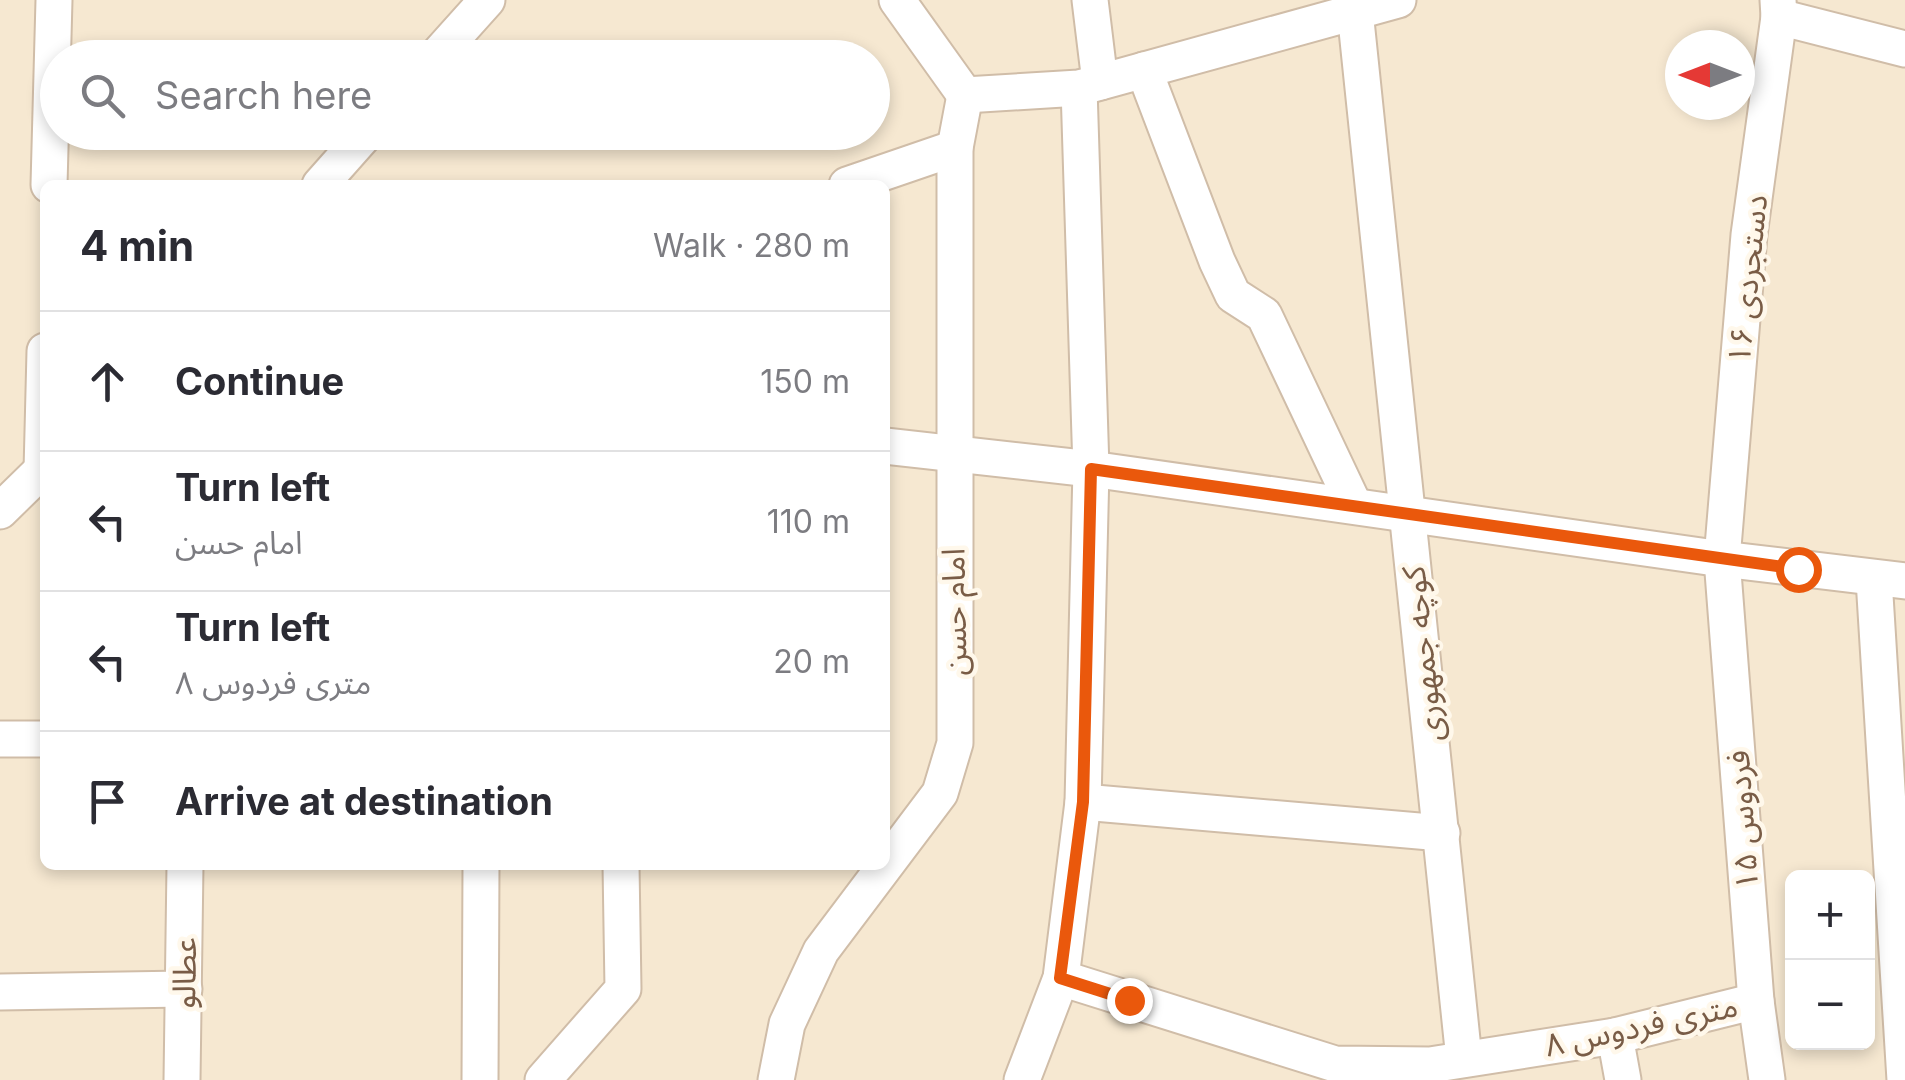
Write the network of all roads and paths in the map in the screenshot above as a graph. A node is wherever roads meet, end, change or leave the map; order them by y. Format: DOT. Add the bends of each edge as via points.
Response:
graph roads {
  1 [pos="54,0"];
  2 [pos="487,0"];
  3 [pos="896,0"];
  4 [pos="1090,0"];
  5 [pos="1398,0"];
  6 [pos="1779,8"];
  7 [pos="1355,11"];
  8 [pos="1296,12"];
  9 [pos="53,40"];
  10 [pos="451,40"];
  11 [pos="1905,49"];
  12 [pos="1144,70"];
  13 [pos="1090,85"];
  14 [pos="965,95"];
  15 [pos="954,148"];
  16 [pos="51,150"];
  17 [pos="351,150"];
  18 [pos="50,180"];
  19 [pos="324,180"];
  20 [pos="861,180"];
  21 [pos="890,446"];
  22 [pos="952,452"];
  23 [pos="1091,469"];
  24 [pos="40,472"];
  25 [pos="1354,505"];
  26 [pos="0,511"];
  27 [pos="1406,512"];
  28 [pos="1722,559"];
  29 [pos="1890,580"];
  30 [pos="0,739"];
  31 [pos="40,739"];
  32 [pos="1083,802"];
  33 [pos="1442,833"];
  34 [pos="890,859"];
  35 [pos="185,870"];
  36 [pos="481,870"];
  37 [pos="622,870"];
  38 [pos="882,870"];
  39 [pos="1060,978"];
  40 [pos="184,989"];
  41 [pos="0,992"];
  42 [pos="1756,1000"];
  43 [pos="1615,1036"];
  44 [pos="1442,1068"];
  45 [pos="182,1080"];
  46 [pos="480,1080"];
  47 [pos="543,1080"];
  48 [pos="776,1080"];
  49 [pos="1022,1080"];
  50 [pos="1623,1080"];
  51 [pos="1767,1080"];
  52 [pos="1905,1080"];
  1 -- 9 [label="street"];
  2 -- 10 [label="street"];
  3 -- 14 [label="street"];
  4 -- 13 [label="street"];
  5 -- 7 [label="street"];
  6 -- 11 [label="street"];
  6 -- 28 [label="street, دستجردی ۱۶" via="1749,235"];
  7 -- 8 [label="street"];
  7 -- 27 [label="street, کوچه جمهوری"];
  8 -- 12 [label="street"];
  12 -- 13 [label="street"];
  12 -- 25 [label="street" via="1217,262 1233,295 1264,314"];
  13 -- 14 [label="street"];
  13 -- 23 [label="street"];
  14 -- 15 [label="street, امام حسن"];
  15 -- 20 [label="street"];
  15 -- 22 [label="street, امام حسن"];
  16 -- 18 [label="street"];
  17 -- 19 [label="street"];
  21 -- 22 [label="street"];
  22 -- 23 [label="street"];
  22 -- 34 [label="street, امام حسن" via="955,743 940,793"];
  23 -- 25 [label="street"];
  23 -- 32 [label="street"];
  24 -- 26 [label="street"];
  25 -- 27 [label="street"];
  27 -- 28 [label="street"];
  27 -- 33 [label="street, کوچه جمهوری"];
  28 -- 29 [label="street"];
  28 -- 42 [label="street, فردوس ۱۵"];
  29 -- 52 [label="street"];
  30 -- 31 [label="street"];
  32 -- 33 [label="street"];
  32 -- 39 [label="street"];
  33 -- 44 [label="street, کوچه جمهوری"];
  35 -- 40 [label="street, عطالو"];
  36 -- 46 [label="street"];
  37 -- 47 [label="street" via="622,989"];
  38 -- 48 [label="street, امام حسن" via="821,951 787,1024"];
  39 -- 44 [label="street, ۸ متری فردوس" via="1336,1064"];
  39 -- 49 [label="street"];
  40 -- 41 [label="street"];
  40 -- 45 [label="street, عطالو"];
  42 -- 43 [label="street, ۸ متری فردوس"];
  42 -- 51 [label="street, فردوس ۱۵"];
  43 -- 44 [label="street, ۸ متری فردوس"];
  43 -- 50 [label="street"];
}
